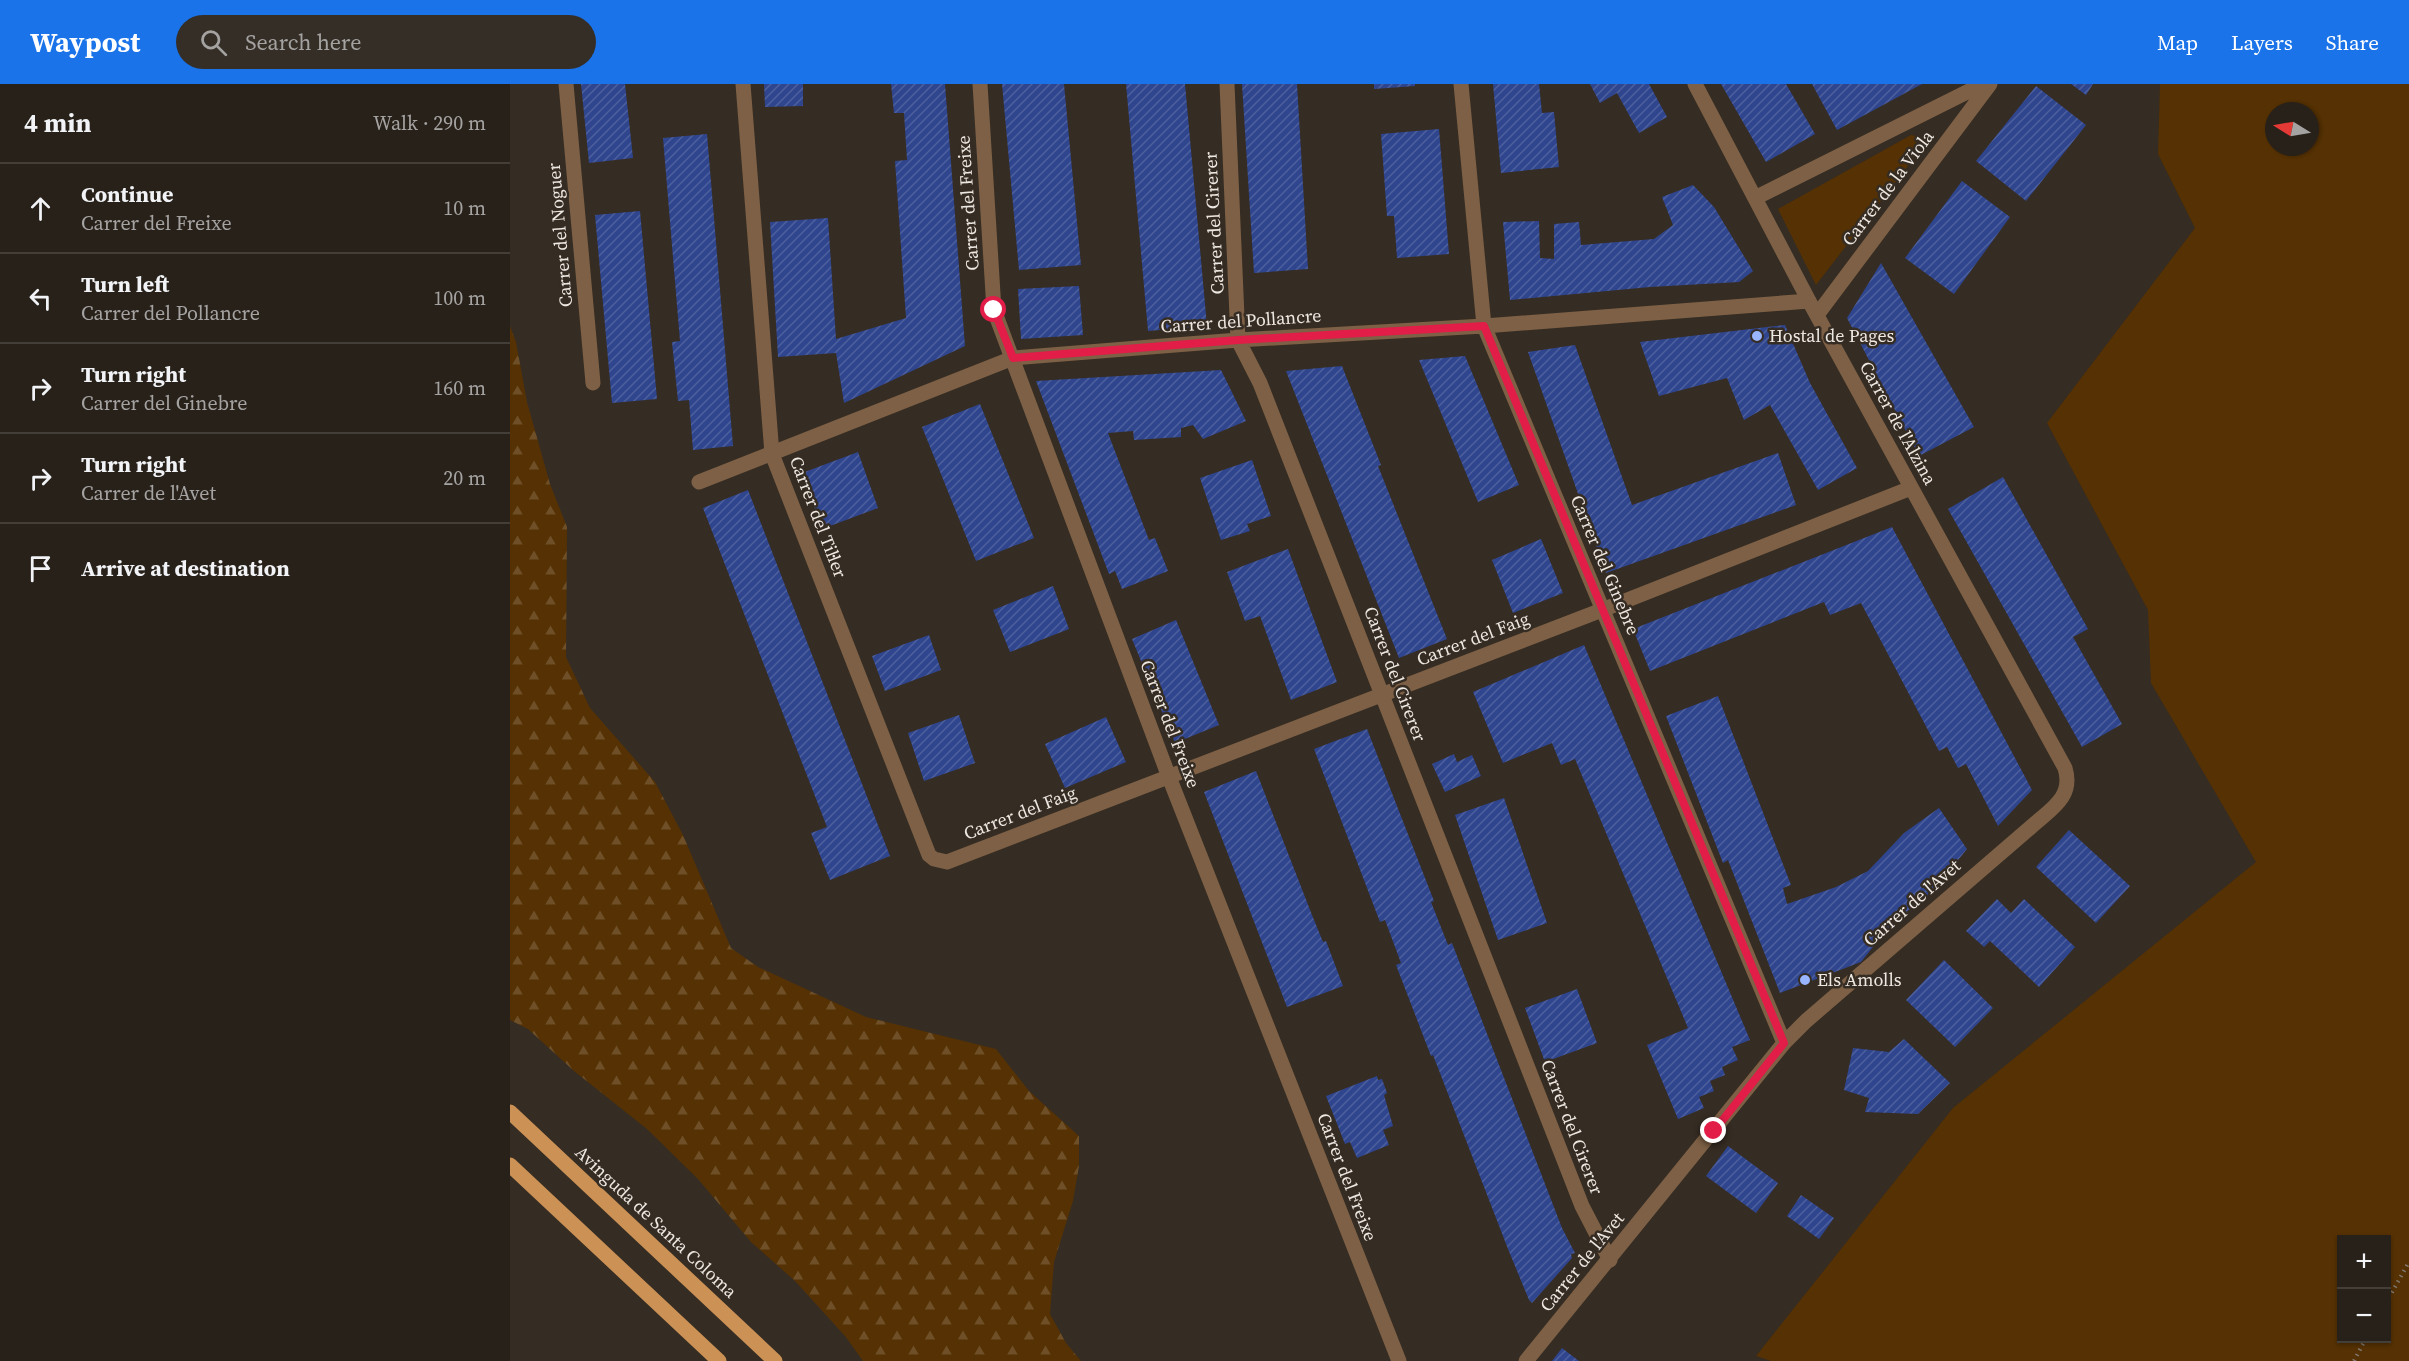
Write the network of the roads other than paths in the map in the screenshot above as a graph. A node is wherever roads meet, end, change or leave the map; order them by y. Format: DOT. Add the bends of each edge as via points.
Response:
graph roads {
  1 [pos="566,84"];
  2 [pos="743,84"];
  3 [pos="980,84"];
  4 [pos="1227,84"];
  5 [pos="1461,84"];
  6 [pos="1695,84"];
  7 [pos="1983,84"];
  8 [pos="1990,84"];
  9 [pos="1755,198"];
  10 [pos="1809,301"];
  11 [pos="1817,315"];
  12 [pos="1484,326"];
  13 [pos="1238,340"];
  14 [pos="1013,358"];
  15 [pos="593,383"];
  16 [pos="772,454"];
  17 [pos="699,482"];
  18 [pos="1911,488"];
  19 [pos="1602,610"];
  20 [pos="1382,694"];
  21 [pos="1169,777"];
  22 [pos="2068,779"];
  23 [pos="947,862"];
  24 [pos="1784,1043"];
  25 [pos="510,1112"];
  26 [pos="510,1165"];
  27 [pos="1610,1260"];
  28 [pos="710,1358"];
  29 [pos="775,1361"];
  30 [pos="1399,1361"];
  31 [pos="1526,1361"];
  1 -- 15 [label="street, Carrer del Noguer"];
  2 -- 16 [label="street, Carrer del Til·ler"];
  3 -- 14 [label="street, Carrer del Freixe" via="994,310"];
  4 -- 13 [label="street, Carrer del Cirerer"];
  5 -- 12 [label="street, Carrer del Ginebre"];
  6 -- 9 [label="street, Carrer de l'Alzina"];
  7 -- 9 [label="street, Carrer de la Viola"];
  8 -- 11 [label="street, Carrer de la Viola"];
  9 -- 10 [label="street, Carrer de l'Alzina"];
  10 -- 11 [label="street, Carrer de l'Alzina"];
  10 -- 12 [label="street, Carrer del Pollancre"];
  11 -- 18 [label="street, Carrer de l'Alzina"];
  12 -- 13 [label="street, Carrer del Pollancre"];
  12 -- 19 [label="street, Carrer del Ginebre"];
  13 -- 14 [label="street, Carrer del Pollancre"];
  13 -- 20 [label="street, Carrer del Cirerer" via="1260,384"];
  14 -- 16 [label="street, Carrer del Pollancre"];
  14 -- 21 [label="street, Carrer del Freixe"];
  16 -- 17 [label="street, Carrer del Pollancre"];
  16 -- 23 [label="street, Carrer del Til·ler" via="929,855"];
  18 -- 19 [label="street, Carrer del Faig"];
  18 -- 22 [label="street, Carrer de l'Alzina"];
  19 -- 20 [label="street, Carrer del Faig"];
  19 -- 24 [label="street, Carrer del Ginebre"];
  20 -- 21 [label="street, Carrer del Faig"];
  20 -- 27 [label="street, Carrer del Cirerer" via="1582,1206"];
  21 -- 23 [label="street, Carrer del Faig"];
  21 -- 30 [label="street, Carrer del Freixe"];
  22 -- 24 [label="street, Carrer de l'Avet" via="2061,799"];
  24 -- 27 [label="street, Carrer de l'Avet"];
  25 -- 29 [label="main road, Avinguda de Santa Coloma"];
  26 -- 28 [label="main road"];
  27 -- 31 [label="street, Carrer de l'Avet"];
}
